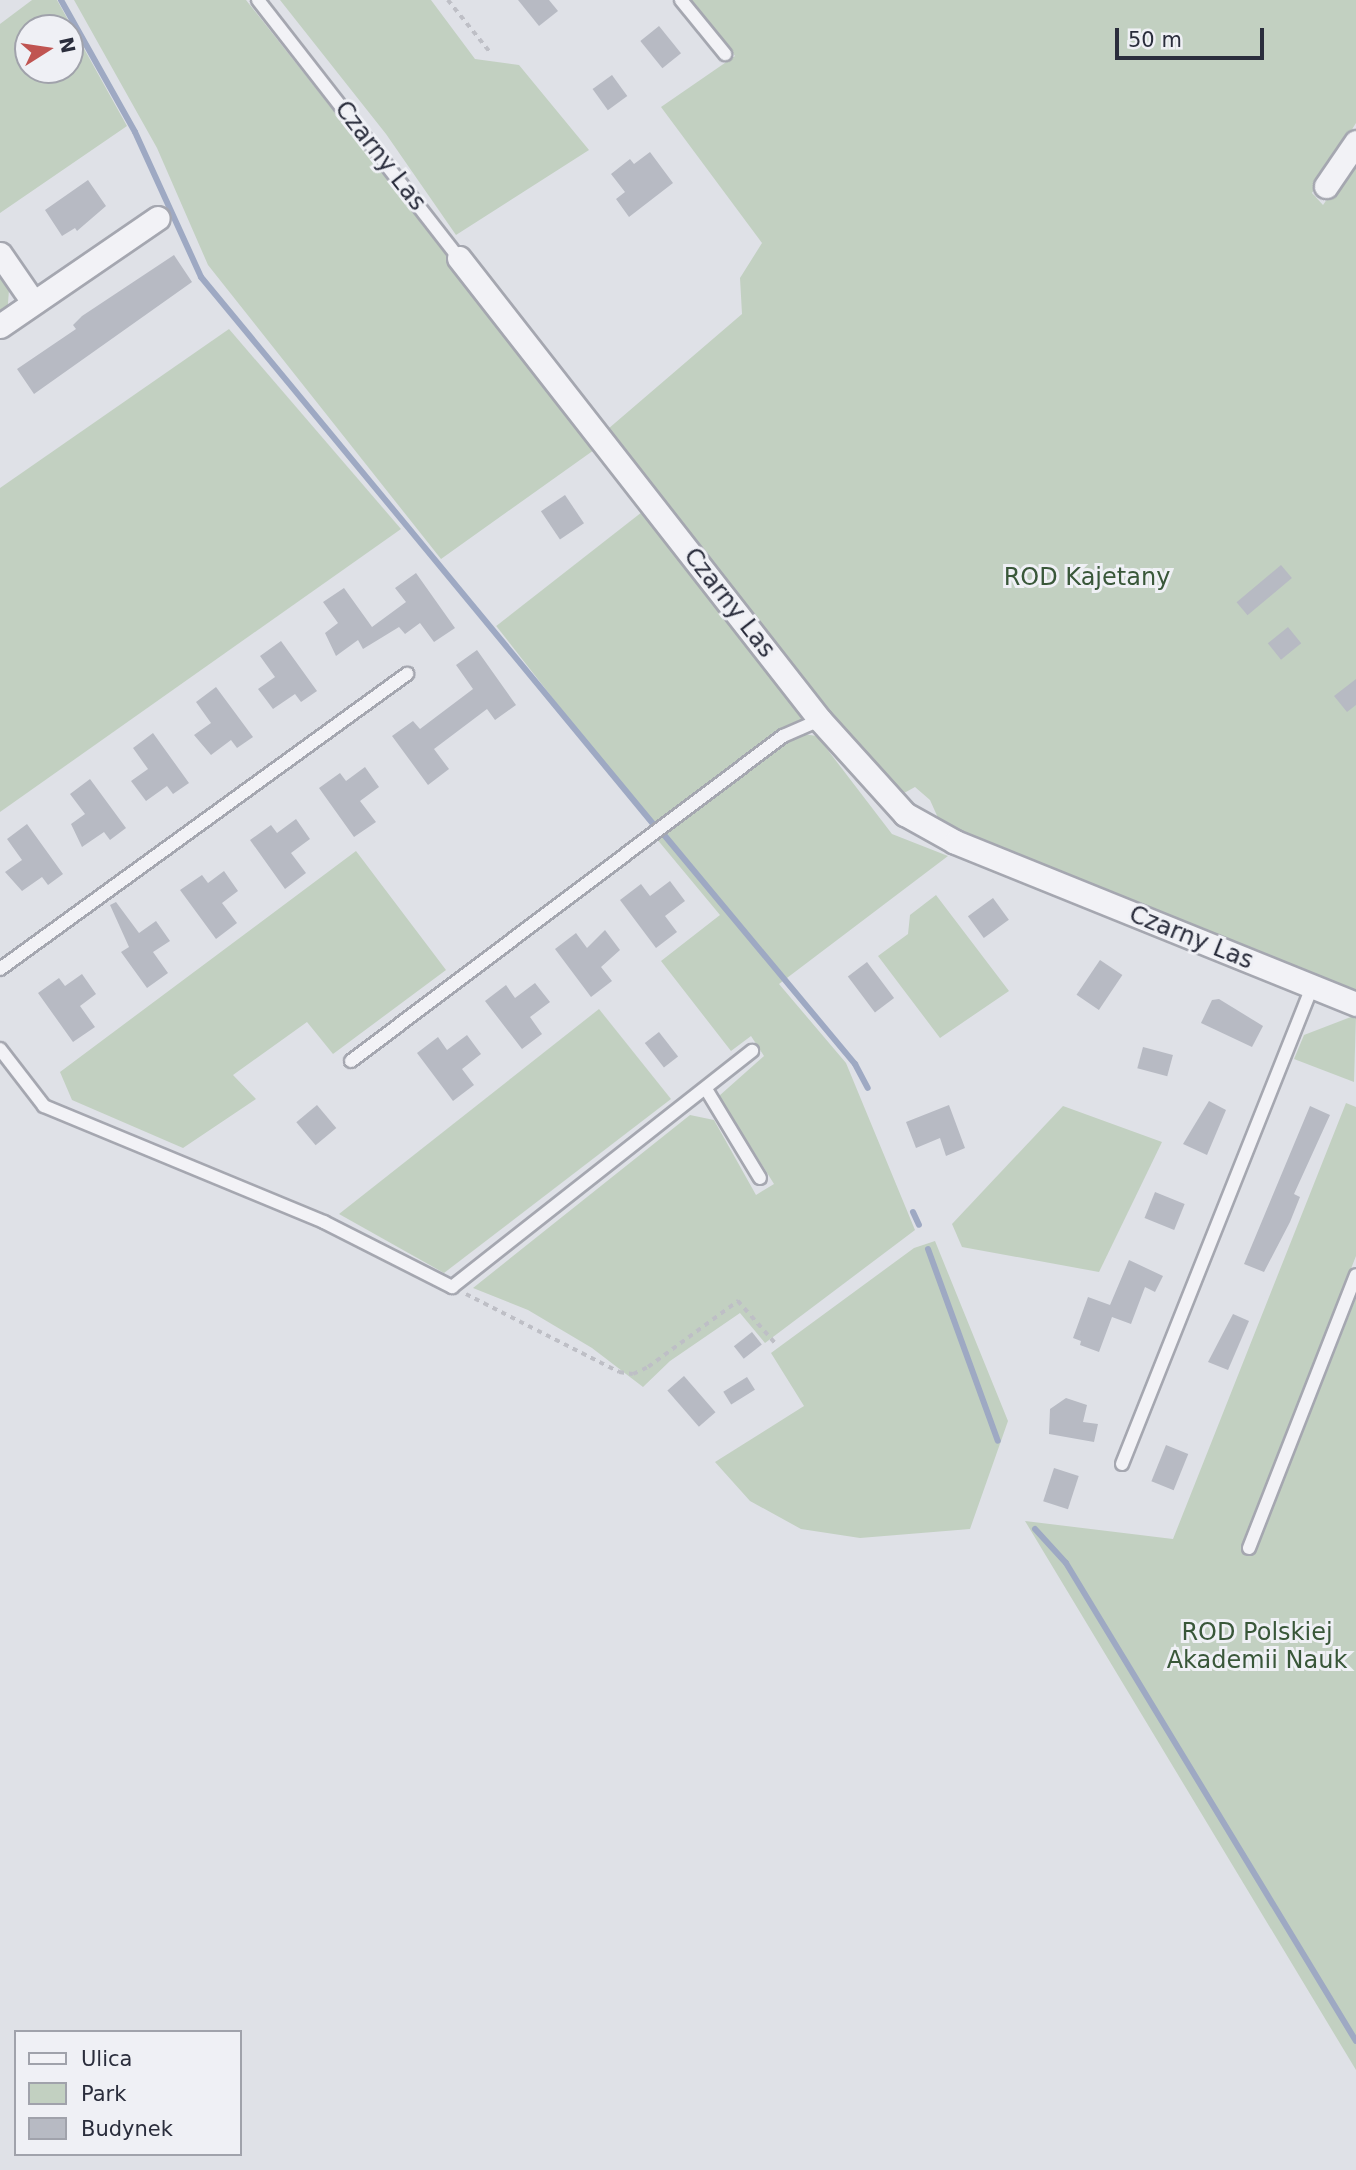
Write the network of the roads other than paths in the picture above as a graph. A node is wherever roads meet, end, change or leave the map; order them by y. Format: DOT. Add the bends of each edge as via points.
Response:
graph roads {
  1 [pos="258,0"];
  2 [pos="681,0"];
  3 [pos="725,54"];
  4 [pos="1356,142"];
  5 [pos="1326,186"];
  6 [pos="158,218"];
  7 [pos="0,254"];
  8 [pos="459,258"];
  9 [pos="33,302"];
  10 [pos="0,326"];
  11 [pos="407,674"];
  12 [pos="820,720"];
  13 [pos="0,969"];
  14 [pos="1312,987"];
  15 [pos="1356,1004"];
  16 [pos="0,1049"];
  17 [pos="752,1051"];
  18 [pos="351,1061"];
  19 [pos="706,1089"];
  20 [pos="760,1178"];
  21 [pos="1356,1275"];
  22 [pos="1122,1464"];
  23 [pos="1249,1548"];
  1 -- 8 [label="lane, Czarny Las"];
  2 -- 3 [label="lane"];
  4 -- 5 [label="street"];
  6 -- 9 [label="street"];
  7 -- 9 [label="street"];
  8 -- 12 [label="street, Czarny Las"];
  9 -- 10 [label="street"];
  11 -- 13 [label="lane"];
  12 -- 14 [label="street, Czarny Las" via="890,801 927,828"];
  12 -- 18 [label="lane" via="783,736"];
  14 -- 15 [label="street, Czarny Las"];
  14 -- 22 [label="lane"];
  16 -- 19 [label="lane" via="44,1106 324,1222 452,1287"];
  17 -- 19 [label="lane"];
  19 -- 20 [label="lane"];
  21 -- 23 [label="lane"];
}
